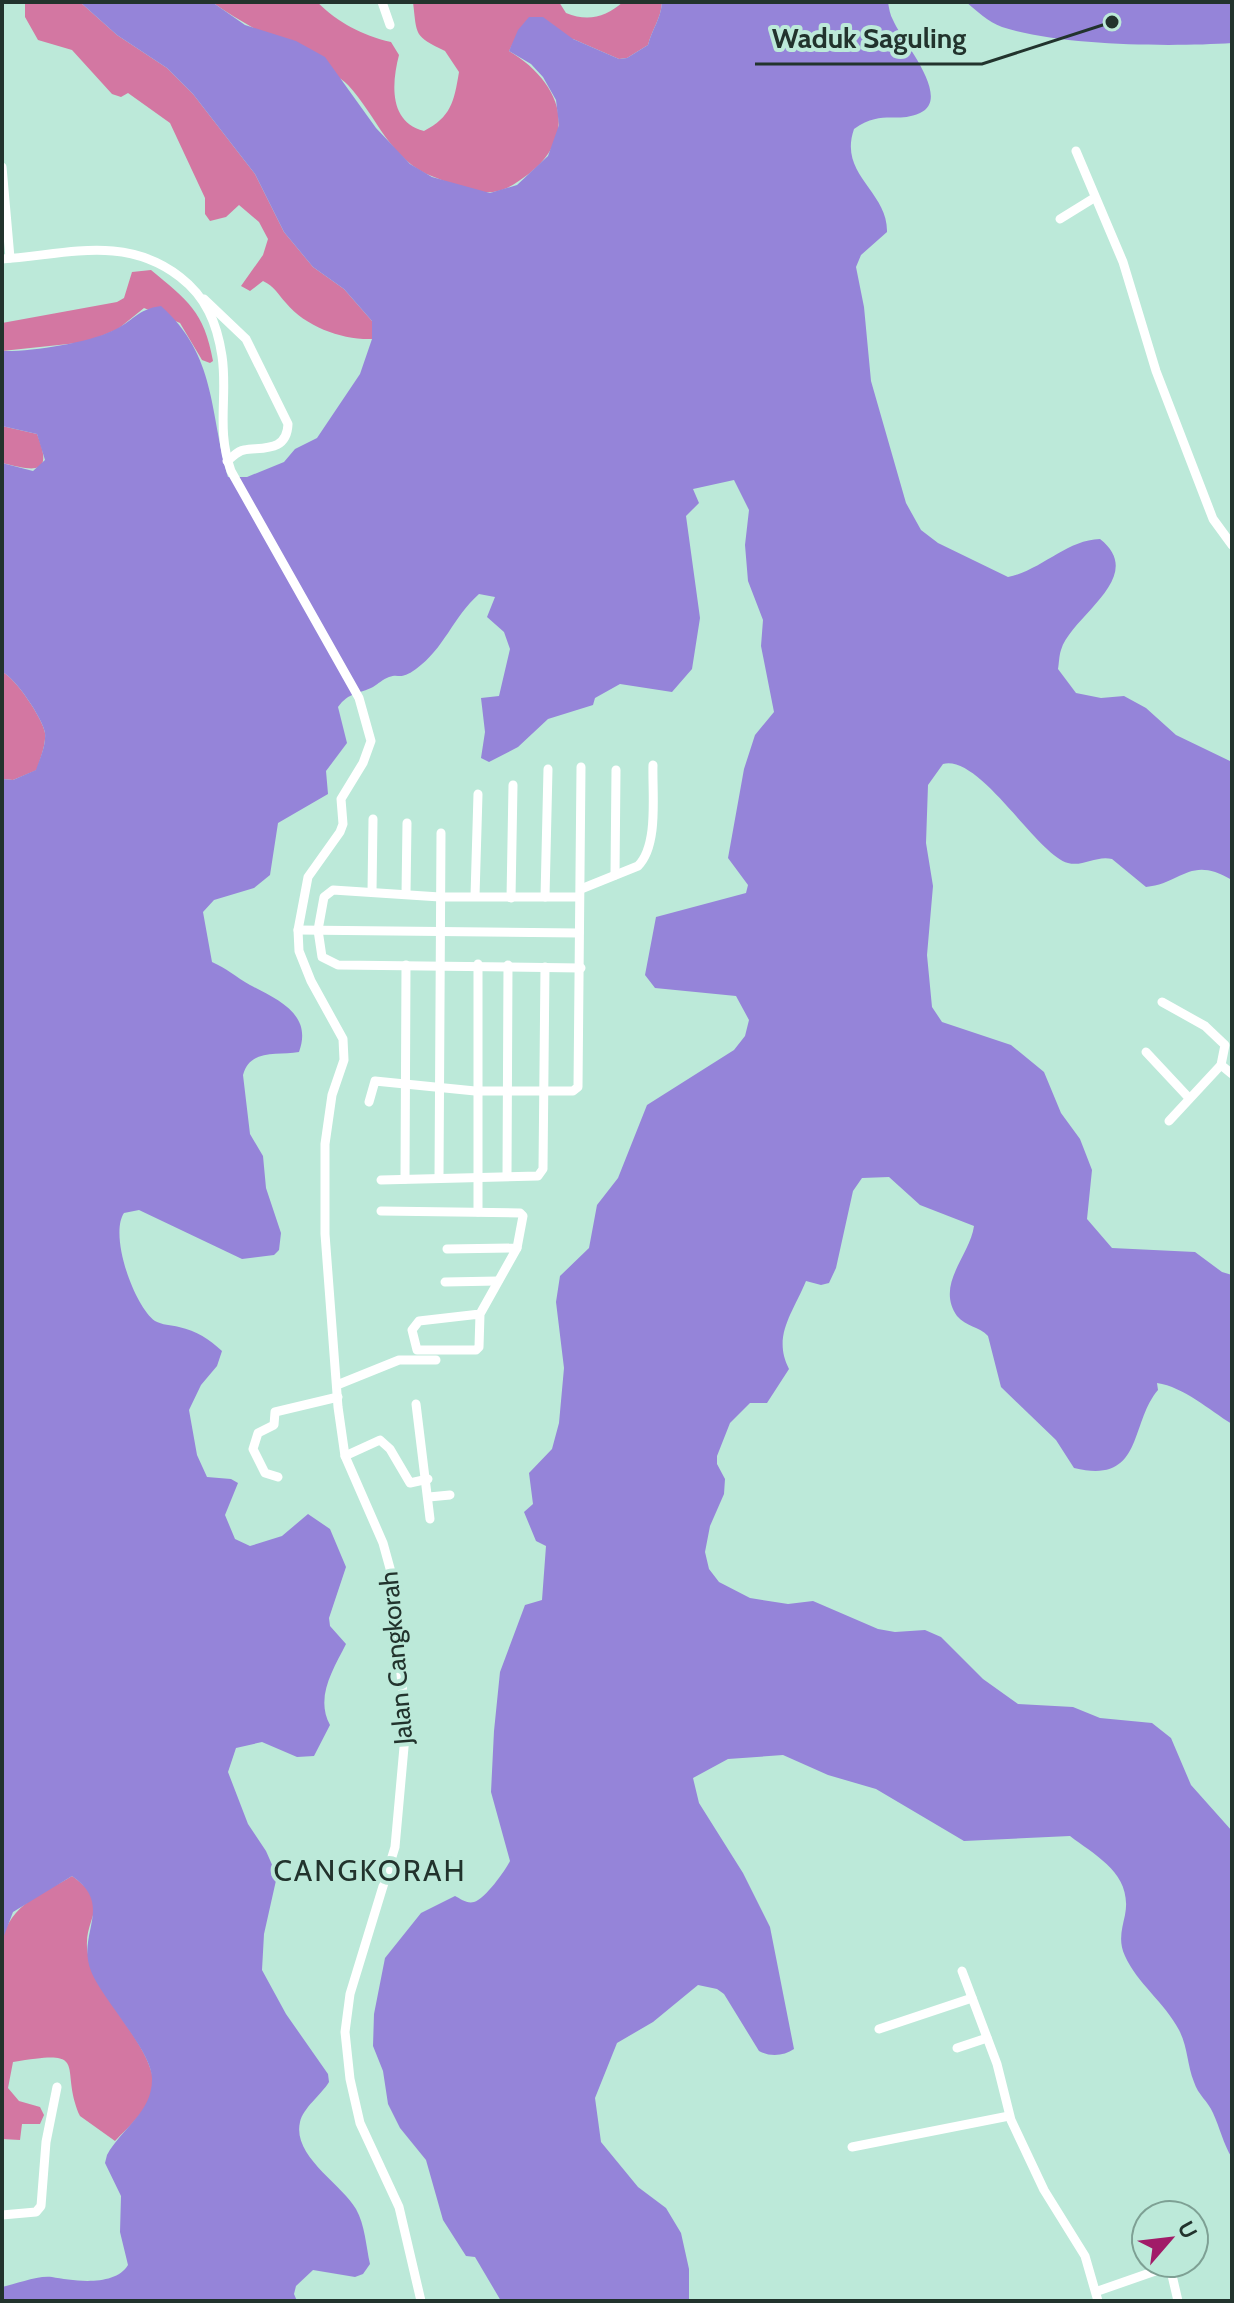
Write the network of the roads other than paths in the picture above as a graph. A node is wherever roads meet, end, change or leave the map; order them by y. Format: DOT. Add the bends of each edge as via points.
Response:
graph roads {
  1 [pos="382,2"];
  2 [pos="390,25"];
  3 [pos="1076,151"];
  4 [pos="2,167"];
  5 [pos="1094,198"];
  6 [pos="1060,219"];
  7 [pos="6,258"];
  8 [pos="202,297"];
  9 [pos="227,461"];
  10 [pos="1232,545"];
  11 [pos="653,765"];
  12 [pos="581,767"];
  13 [pos="548,769"];
  14 [pos="616,770"];
  15 [pos="513,785"];
  16 [pos="478,794"];
  17 [pos="373,819"];
  18 [pos="407,823"];
  19 [pos="441,833"];
  20 [pos="615,875"];
  21 [pos="372,892"];
  22 [pos="580,893"];
  23 [pos="406,894"];
  24 [pos="475,896"];
  25 [pos="440,897"];
  26 [pos="545,897"];
  27 [pos="511,898"];
  28 [pos="298,930"];
  29 [pos="318,930"];
  30 [pos="441,930"];
  31 [pos="579,933"];
  32 [pos="478,964"];
  33 [pos="406,965"];
  34 [pos="439,965"];
  35 [pos="508,965"];
  36 [pos="545,967"];
  37 [pos="581,968"];
  38 [pos="1162,1002"];
  39 [pos="1146,1052"];
  40 [pos="1221,1065"];
  41 [pos="1232,1074"];
  42 [pos="406,1083"];
  43 [pos="442,1085"];
  44 [pos="475,1091"];
  45 [pos="507,1091"];
  46 [pos="542,1091"];
  47 [pos="1189,1098"];
  48 [pos="369,1102"];
  49 [pos="1169,1121"];
  50 [pos="478,1176"];
  51 [pos="507,1176"];
  52 [pos="439,1178"];
  53 [pos="405,1179"];
  54 [pos="381,1180"];
  55 [pos="381,1211"];
  56 [pos="478,1212"];
  57 [pos="517,1248"];
  58 [pos="447,1249"];
  59 [pos="498,1281"];
  60 [pos="445,1282"];
  61 [pos="480,1314"];
  62 [pos="436,1360"];
  63 [pos="337,1385"];
  64 [pos="338,1397"];
  65 [pos="416,1404"];
  66 [pos="345,1456"];
  67 [pos="278,1477"];
  68 [pos="428,1479"];
  69 [pos="450,1495"];
  70 [pos="429,1497"];
  71 [pos="430,1519"];
  72 [pos="962,1971"];
  73 [pos="972,1998"];
  74 [pos="879,2029"];
  75 [pos="987,2038"];
  76 [pos="957,2048"];
  77 [pos="57,2087"];
  78 [pos="1009,2116"];
  79 [pos="852,2147"];
  80 [pos="2,2215"];
  81 [pos="1098,2296"];
  82 [pos="421,2301"];
  83 [pos="1178,2301"];
  1 -- 2 [label="street"];
  3 -- 5 [label="street"];
  4 -- 7 [label="street"];
  5 -- 6 [label="street"];
  5 -- 10 [label="street" via="1123,262 1156,371 1213,519"];
  7 -- 8 [label="street" via="68,250 133,252 161,263"];
  8 -- 9 [label="street" via="222,358"];
  8 -- 9 [label="street" via="246,339 288,424 274,448 245,450"];
  9 -- 28 [label="street, Jalan Cangkorah" via="357,694 371,741 341,799 343,824 308,877"];
  11 -- 20 [label="street" via="644,860"];
  12 -- 22 [label="street"];
  13 -- 26 [label="street"];
  14 -- 20 [label="street"];
  15 -- 27 [label="street"];
  16 -- 24 [label="street"];
  17 -- 21 [label="street"];
  18 -- 23 [label="street"];
  19 -- 25 [label="street"];
  20 -- 22 [label="street"];
  21 -- 23 [label="street"];
  21 -- 29 [label="street" via="333,890 324,897"];
  22 -- 26 [label="street"];
  22 -- 31 [label="street"];
  23 -- 25 [label="street"];
  24 -- 25 [label="street"];
  24 -- 27 [label="street"];
  25 -- 30 [label="street"];
  26 -- 27 [label="street"];
  28 -- 29 [label="street"];
  28 -- 63 [label="street, Jalan Cangkorah" via="299,951 337,1024 344,1050 325,1144 326,1249"];
  29 -- 30 [label="street"];
  29 -- 33 [label="street" via="327,961"];
  30 -- 31 [label="street"];
  30 -- 34 [label="street"];
  31 -- 37 [label="street"];
  32 -- 34 [label="street"];
  32 -- 35 [label="street"];
  32 -- 44 [label="street"];
  33 -- 34 [label="street"];
  33 -- 42 [label="street"];
  34 -- 43 [label="street"];
  35 -- 36 [label="street"];
  35 -- 45 [label="street"];
  36 -- 37 [label="street"];
  36 -- 46 [label="street"];
  37 -- 46 [label="street" via="578,1087"];
  38 -- 40 [label="street" via="1223,1042"];
  39 -- 47 [label="street"];
  40 -- 41 [label="street"];
  40 -- 47 [label="street"];
  42 -- 43 [label="street"];
  42 -- 48 [label="street" via="375,1081"];
  42 -- 53 [label="street"];
  43 -- 44 [label="street"];
  43 -- 52 [label="street"];
  44 -- 45 [label="street"];
  44 -- 50 [label="street"];
  45 -- 46 [label="street"];
  45 -- 51 [label="street"];
  46 -- 51 [label="street" via="543,1169 538,1176"];
  47 -- 49 [label="street"];
  50 -- 51 [label="street"];
  50 -- 52 [label="street"];
  50 -- 56 [label="street"];
  52 -- 53 [label="street"];
  53 -- 54 [label="street"];
  55 -- 56 [label="street"];
  56 -- 57 [label="street" via="520,1213"];
  57 -- 58 [label="street"];
  57 -- 59 [label="street"];
  59 -- 60 [label="street"];
  59 -- 61 [label="street"];
  61 -- 61 [label="street" via="476,1350 417,1350 412,1330 419,1321"];
  62 -- 63 [label="street" via="399,1360"];
  63 -- 64 [label="street, Jalan Cangkorah"];
  64 -- 66 [label="street, Jalan Cangkorah"];
  64 -- 67 [label="street" via="275,1412 274,1425 258,1433 254,1452 265,1473"];
  65 -- 68 [label="street"];
  66 -- 68 [label="street" via="380,1440 410,1483"];
  66 -- 82 [label="street, Jalan Cangkorah" via="391,1572 406,1725 395,1847 350,1994 347,2048 360,2123 399,2207"];
  68 -- 70 [label="street"];
  69 -- 70 [label="street"];
  70 -- 71 [label="street"];
  72 -- 73 [label="street"];
  73 -- 74 [label="street"];
  73 -- 75 [label="street"];
  75 -- 76 [label="street"];
  75 -- 78 [label="street"];
  77 -- 80 [label="street" via="39,2210"];
  78 -- 79 [label="street"];
  78 -- 81 [label="street" via="1044,2190 1085,2256"];
  81 -- 83 [label="street" via="1164,2268 1172,2275"];
}
